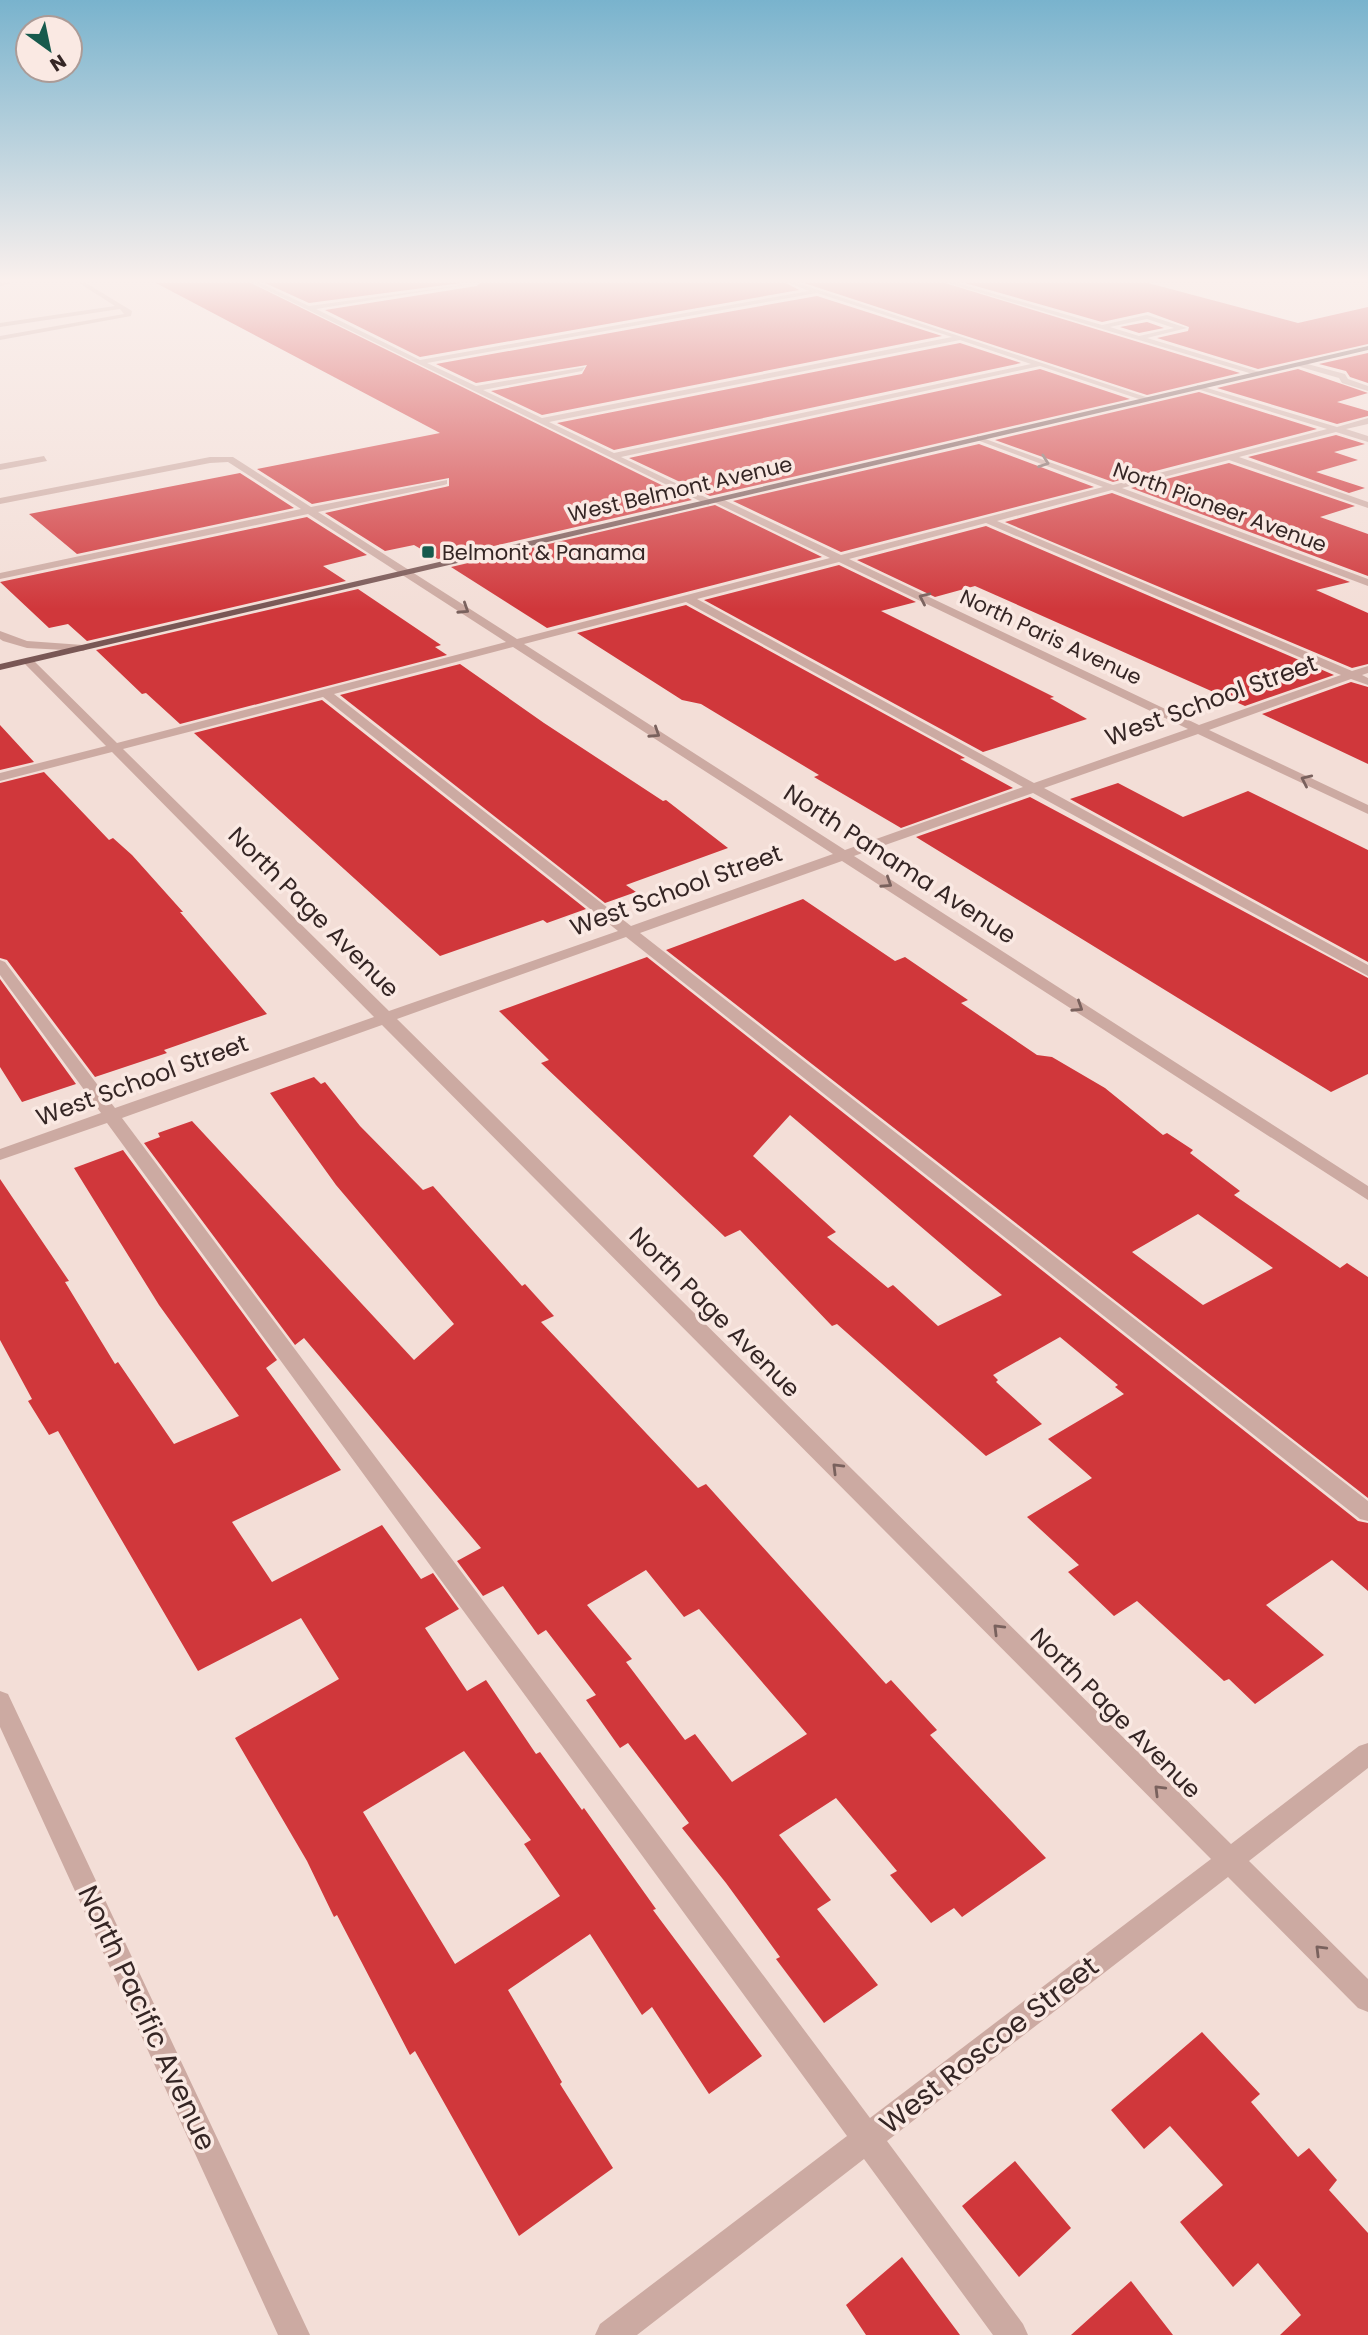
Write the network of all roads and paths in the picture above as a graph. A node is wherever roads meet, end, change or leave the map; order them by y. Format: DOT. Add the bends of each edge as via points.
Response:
graph roads {
  1 [pos="481,392"];
  2 [pos="688,392"];
  3 [pos="910,392"];
  4 [pos="1126,392"];
  5 [pos="1178,392"];
  6 [pos="1216,392"];
  7 [pos="1148,399"];
  8 [pos="541,421"];
  9 [pos="1368,421"];
  10 [pos="1335,429"];
  11 [pos="980,438"];
  12 [pos="1368,439"];
  13 [pos="612,456"];
  14 [pos="1229,457"];
  15 [pos="44,459"];
  16 [pos="0,467"];
  17 [pos="444,482"];
  18 [pos="1113,487"];
  19 [pos="0,501"];
  20 [pos="713,501"];
  21 [pos="1368,505"];
  22 [pos="309,510"];
  23 [pos="987,520"];
  24 [pos="840,558"];
  25 [pos="406,572"];
  26 [pos="0,576"];
  27 [pos="1368,583"];
  28 [pos="687,598"];
  29 [pos="2,641"];
  30 [pos="515,643"];
  31 [pos="83,648"];
  32 [pos="28,661"];
  33 [pos="0,667"];
  34 [pos="1368,668"];
  35 [pos="1351,675"];
  36 [pos="1368,682"];
  37 [pos="324,692"];
  38 [pos="1198,729"];
  39 [pos="114,747"];
  40 [pos="0,777"];
  41 [pos="1032,788"];
  42 [pos="1368,810"];
  43 [pos="843,855"];
  44 [pos="630,931"];
  45 [pos="0,965"];
  46 [pos="1368,971"];
  47 [pos="385,1018"];
  48 [pos="111,1115"];
  49 [pos="0,1154"];
  50 [pos="1368,1194"];
  51 [pos="1368,1513"];
  52 [pos="0,1701"];
  53 [pos="1368,1754"];
  54 [pos="1229,1860"];
  55 [pos="1368,1998"];
  56 [pos="866,2139"];
  57 [pos="293,2335"];
  58 [pos="611,2335"];
  59 [pos="1012,2335"];
  1 -- 8 [label="street, North Paris Avenue"];
  2 -- 8 [label="street"];
  3 -- 13 [label="street"];
  4 -- 7 [label="street"];
  5 -- 7 [label="main road, West Belmont Avenue"];
  6 -- 10 [label="street"];
  7 -- 11 [label="main road, West Belmont Avenue"];
  8 -- 13 [label="street, North Paris Avenue"];
  9 -- 10 [label="street"];
  10 -- 12 [label="street"];
  10 -- 14 [label="street"];
  11 -- 18 [label="street, North Pioneer Avenue, one-way"];
  11 -- 20 [label="main road, West Belmont Avenue"];
  13 -- 20 [label="street, North Paris Avenue"];
  14 -- 18 [label="street"];
  14 -- 21 [label="street"];
  15 -- 16 [label="street"];
  17 -- 22 [label="street"];
  18 -- 23 [label="street"];
  18 -- 27 [label="street, North Pioneer Avenue"];
  19 -- 22 [label="street, North Panama Avenue" via="230,459"];
  20 -- 24 [label="street, North Paris Avenue"];
  20 -- 25 [label="main road, West Belmont Avenue"];
  22 -- 25 [label="street, North Panama Avenue"];
  22 -- 26 [label="street" via="11,569"];
  23 -- 24 [label="street"];
  23 -- 35 [label="street"];
  24 -- 28 [label="street"];
  38 -- 24 [label="street, North Paris Avenue, one-way"];
  25 -- 30 [label="street, North Panama Avenue, one-way"];
  25 -- 31 [label="main road, West Belmont Avenue"];
  28 -- 30 [label="street"];
  28 -- 41 [label="street"];
  29 -- 31 [label="street"];
  30 -- 37 [label="street"];
  30 -- 43 [label="street, North Panama Avenue, one-way"];
  31 -- 32 [label="main road, West Belmont Avenue"];
  32 -- 33 [label="main road, West Belmont Avenue"];
  32 -- 39 [label="street, North Page Avenue"];
  34 -- 35 [label="street, West School Street"];
  35 -- 36 [label="street"];
  35 -- 38 [label="street, West School Street"];
  37 -- 39 [label="street"];
  37 -- 44 [label="street"];
  38 -- 41 [label="street, West School Street"];
  42 -- 38 [label="street, North Paris Avenue, one-way"];
  39 -- 40 [label="street"];
  39 -- 47 [label="street, North Page Avenue"];
  41 -- 43 [label="street, West School Street"];
  41 -- 46 [label="street"];
  43 -- 44 [label="street, West School Street"];
  43 -- 50 [label="street, North Panama Avenue, one-way"];
  44 -- 47 [label="street, West School Street"];
  44 -- 51 [label="street"];
  45 -- 48 [label="street"];
  47 -- 48 [label="street, West School Street"];
  54 -- 47 [label="street, North Page Avenue, one-way"];
  48 -- 49 [label="street, West School Street"];
  48 -- 56 [label="street"];
  52 -- 57 [label="street, North Pacific Avenue"];
  53 -- 54 [label="street, West Roscoe Street"];
  55 -- 54 [label="street, North Page Avenue, one-way"];
  54 -- 56 [label="street, West Roscoe Street"];
  56 -- 58 [label="street, West Roscoe Street"];
  56 -- 59 [label="street"];
}
